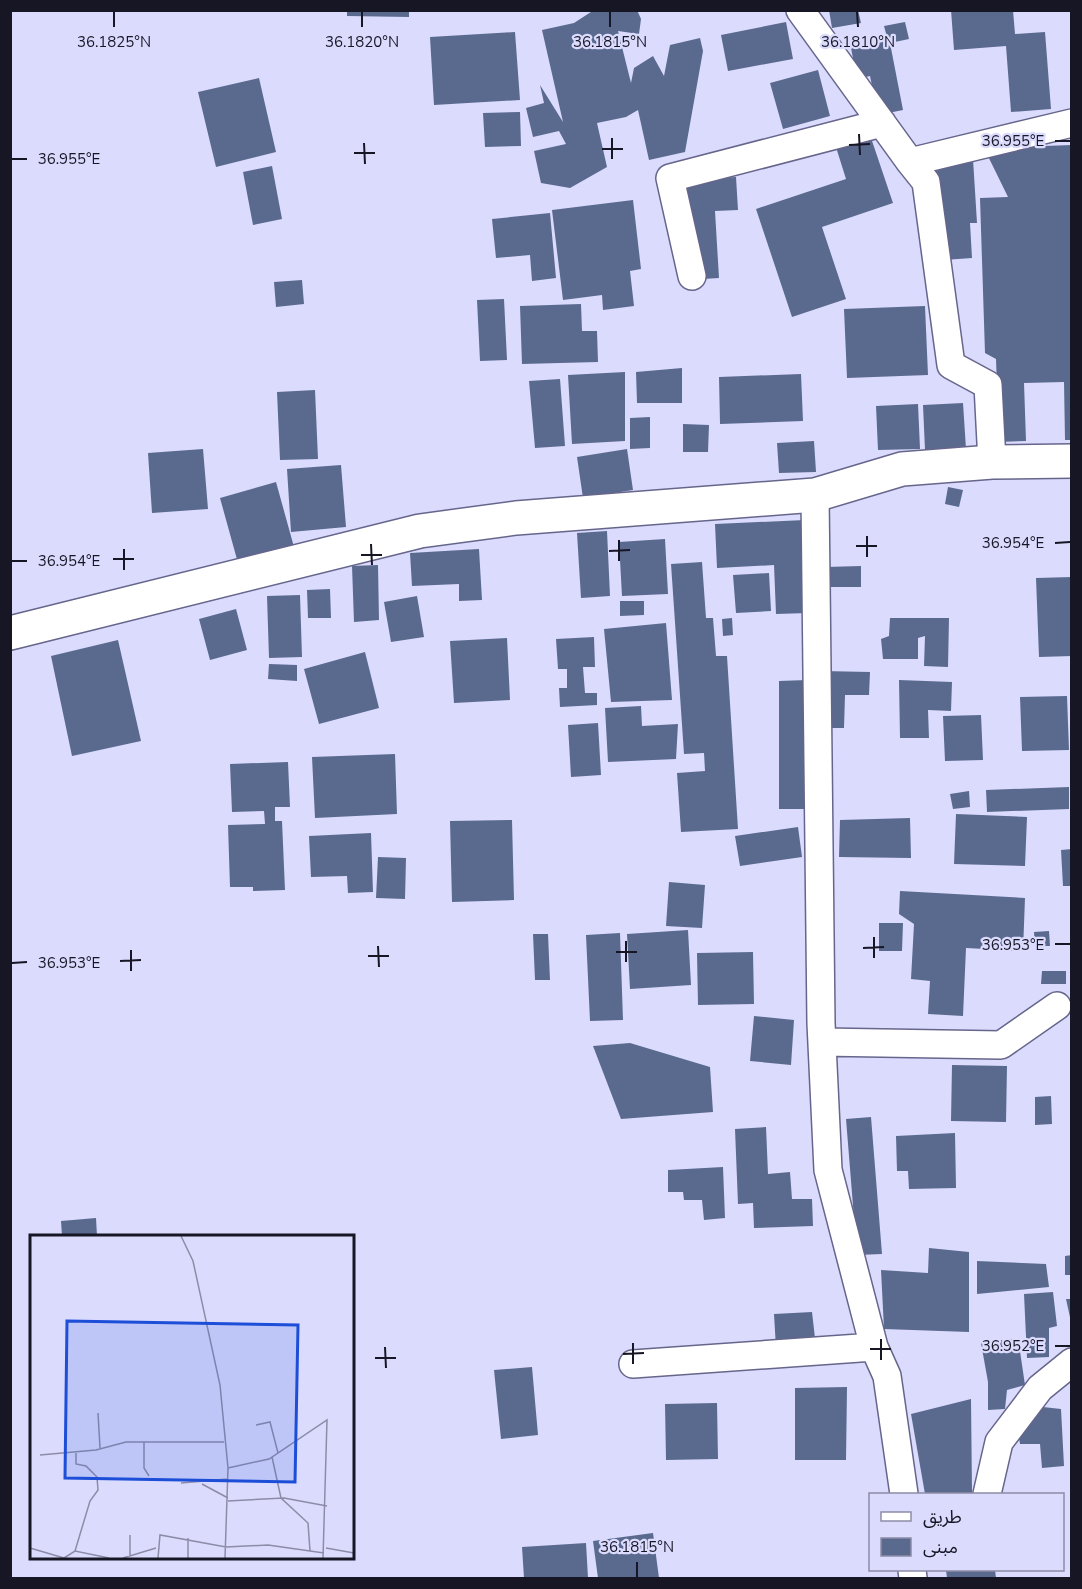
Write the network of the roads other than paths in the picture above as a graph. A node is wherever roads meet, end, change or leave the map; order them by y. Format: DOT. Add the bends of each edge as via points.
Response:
graph roads {
  1 [pos="800,10"];
  2 [pos="882,123"];
  3 [pos="1071,123"];
  4 [pos="910,162"];
  5 [pos="692,276"];
  6 [pos="992,462"];
  7 [pos="1070,467"];
  8 [pos="815,495"];
  9 [pos="10,633"];
  10 [pos="1057,1006"];
  11 [pos="822,1042"];
  12 [pos="874,1347"];
  13 [pos="1071,1362"];
  14 [pos="633,1364"];
  15 [pos="904,1493"];
  16 [pos="987,1493"];
  1 -- 2 [label="street"];
  2 -- 4 [label="street"];
  2 -- 5 [label="street" via="670,178"];
  3 -- 4 [label="street"];
  4 -- 6 [label="street" via="926,182 951,365 988,385"];
  6 -- 7 [label="street"];
  6 -- 8 [label="street" via="902,469"];
  8 -- 9 [label="street" via="516,518 420,531"];
  8 -- 11 [label="street"];
  10 -- 11 [label="street" via="1001,1045"];
  11 -- 12 [label="street" via="828,1170"];
  12 -- 14 [label="street"];
  12 -- 15 [label="street" via="887,1376"];
  13 -- 16 [label="street" via="1040,1388 999,1442"];
}
